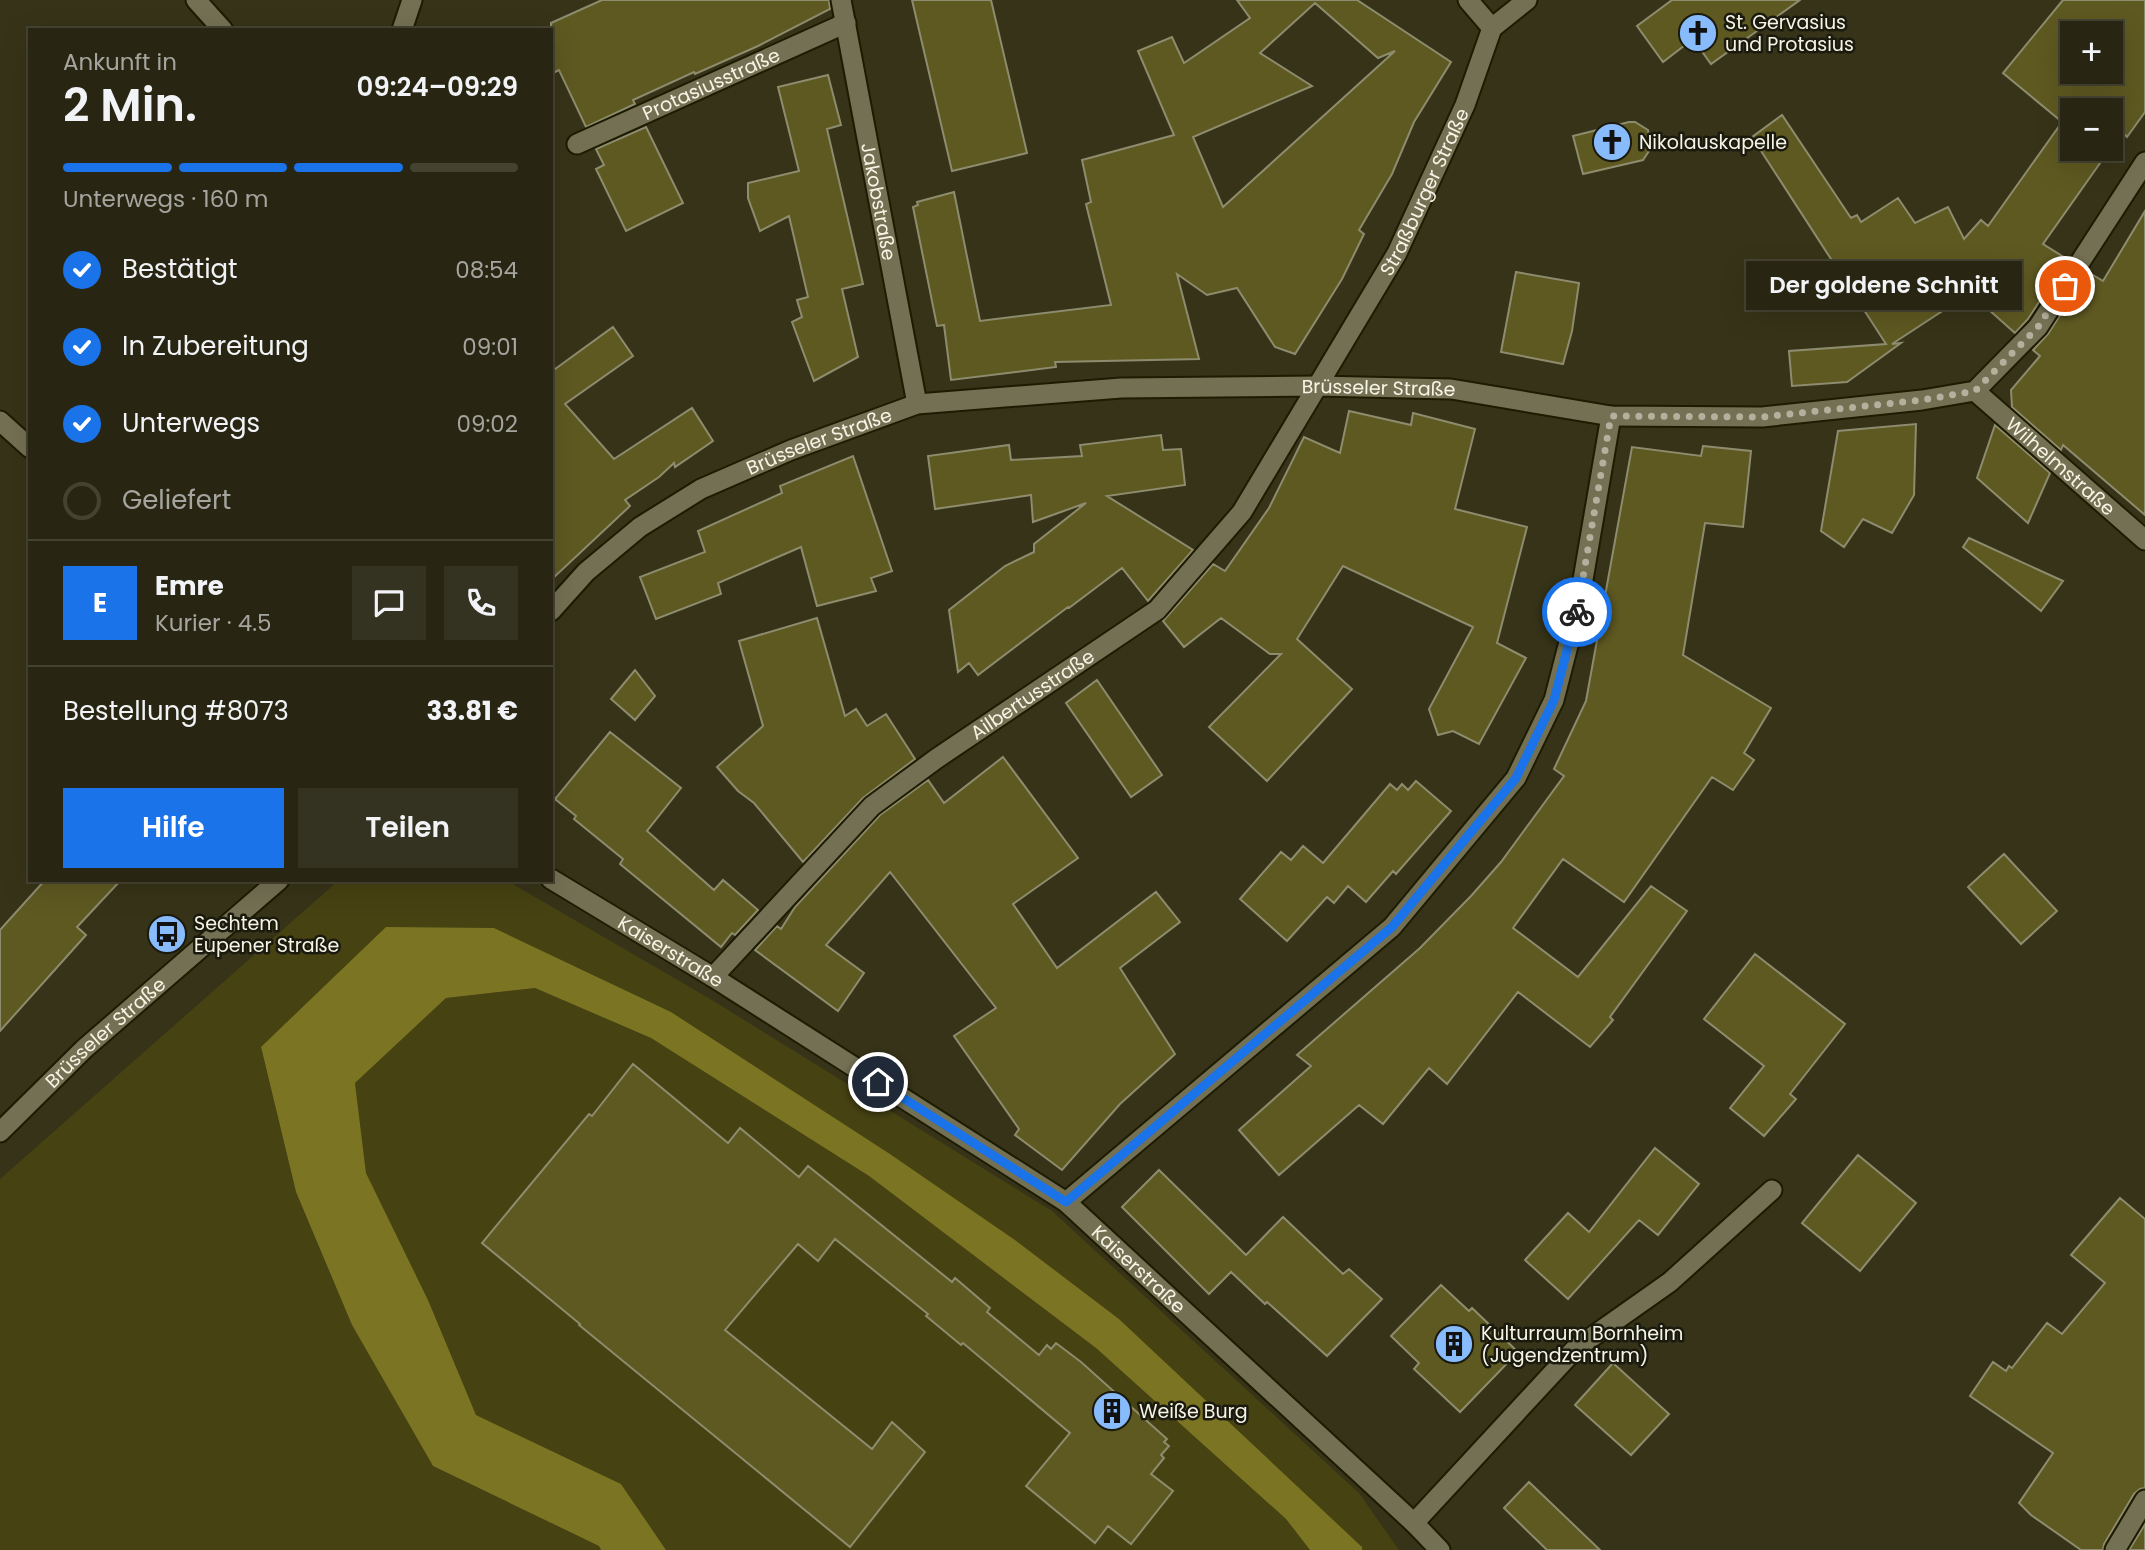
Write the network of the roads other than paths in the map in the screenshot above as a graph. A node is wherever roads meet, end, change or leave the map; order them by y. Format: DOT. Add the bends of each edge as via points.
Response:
graph roads {
  1 [pos="196,0"];
  2 [pos="412,0"];
  3 [pos="841,0"];
  4 [pos="1468,0"];
  5 [pos="1527,0"];
  6 [pos="846,23"];
  7 [pos="221,28"];
  8 [pos="403,28"];
  9 [pos="1492,28"];
  10 [pos="577,144"];
  11 [pos="2145,162"];
  12 [pos="1317,386"];
  13 [pos="1975,391"];
  14 [pos="918,404"];
  15 [pos="1611,416"];
  16 [pos="0,421"];
  17 [pos="28,446"];
  18 [pos="2145,540"];
  19 [pos="553,609"];
  20 [pos="553,880"];
  21 [pos="277,882"];
  22 [pos="713,977"];
  23 [pos="0,1132"];
  24 [pos="1772,1190"];
  25 [pos="1066,1202"];
  26 [pos="2145,1500"];
  27 [pos="1414,1522"];
  28 [pos="1440,1550"];
  29 [pos="2115,1550"];
  1 -- 7 [label="street"];
  2 -- 8 [label="street"];
  3 -- 6 [label="street, Jakobstraße"];
  4 -- 9 [label="street"];
  5 -- 9 [label="street"];
  6 -- 10 [label="street, Protasiusstraße"];
  6 -- 14 [label="street, Jakobstraße"];
  9 -- 12 [label="street, Straßburger Straße" via="1465,105 1397,253"];
  11 -- 13 [label="street" via="2038,327"];
  12 -- 14 [label="street, Brüsseler Straße" via="1121,388"];
  12 -- 15 [label="street, Brüsseler Straße" via="1451,389"];
  12 -- 22 [label="street, Ailbertusstraße" via="1242,512 1157,610 872,806"];
  13 -- 15 [label="street, Brüsseler Straße" via="1762,417"];
  13 -- 18 [label="street, Wilhelmstraße"];
  14 -- 19 [label="street, Brüsseler Straße" via="701,489 640,527 586,572"];
  15 -- 25 [label="street" via="1579,603 1554,700 1516,778 1392,927"];
  16 -- 17 [label="street"];
  20 -- 22 [label="street, Kaiserstraße"];
  21 -- 23 [label="street, Brüsseler Straße" via="84,1049"];
  22 -- 25 [label="street, Kaiserstraße"];
  24 -- 27 [label="street" via="1670,1282 1575,1349"];
  25 -- 27 [label="street, Kaiserstraße"];
  26 -- 29 [label="street"];
  27 -- 28 [label="street, Kaiserstraße"];
}
